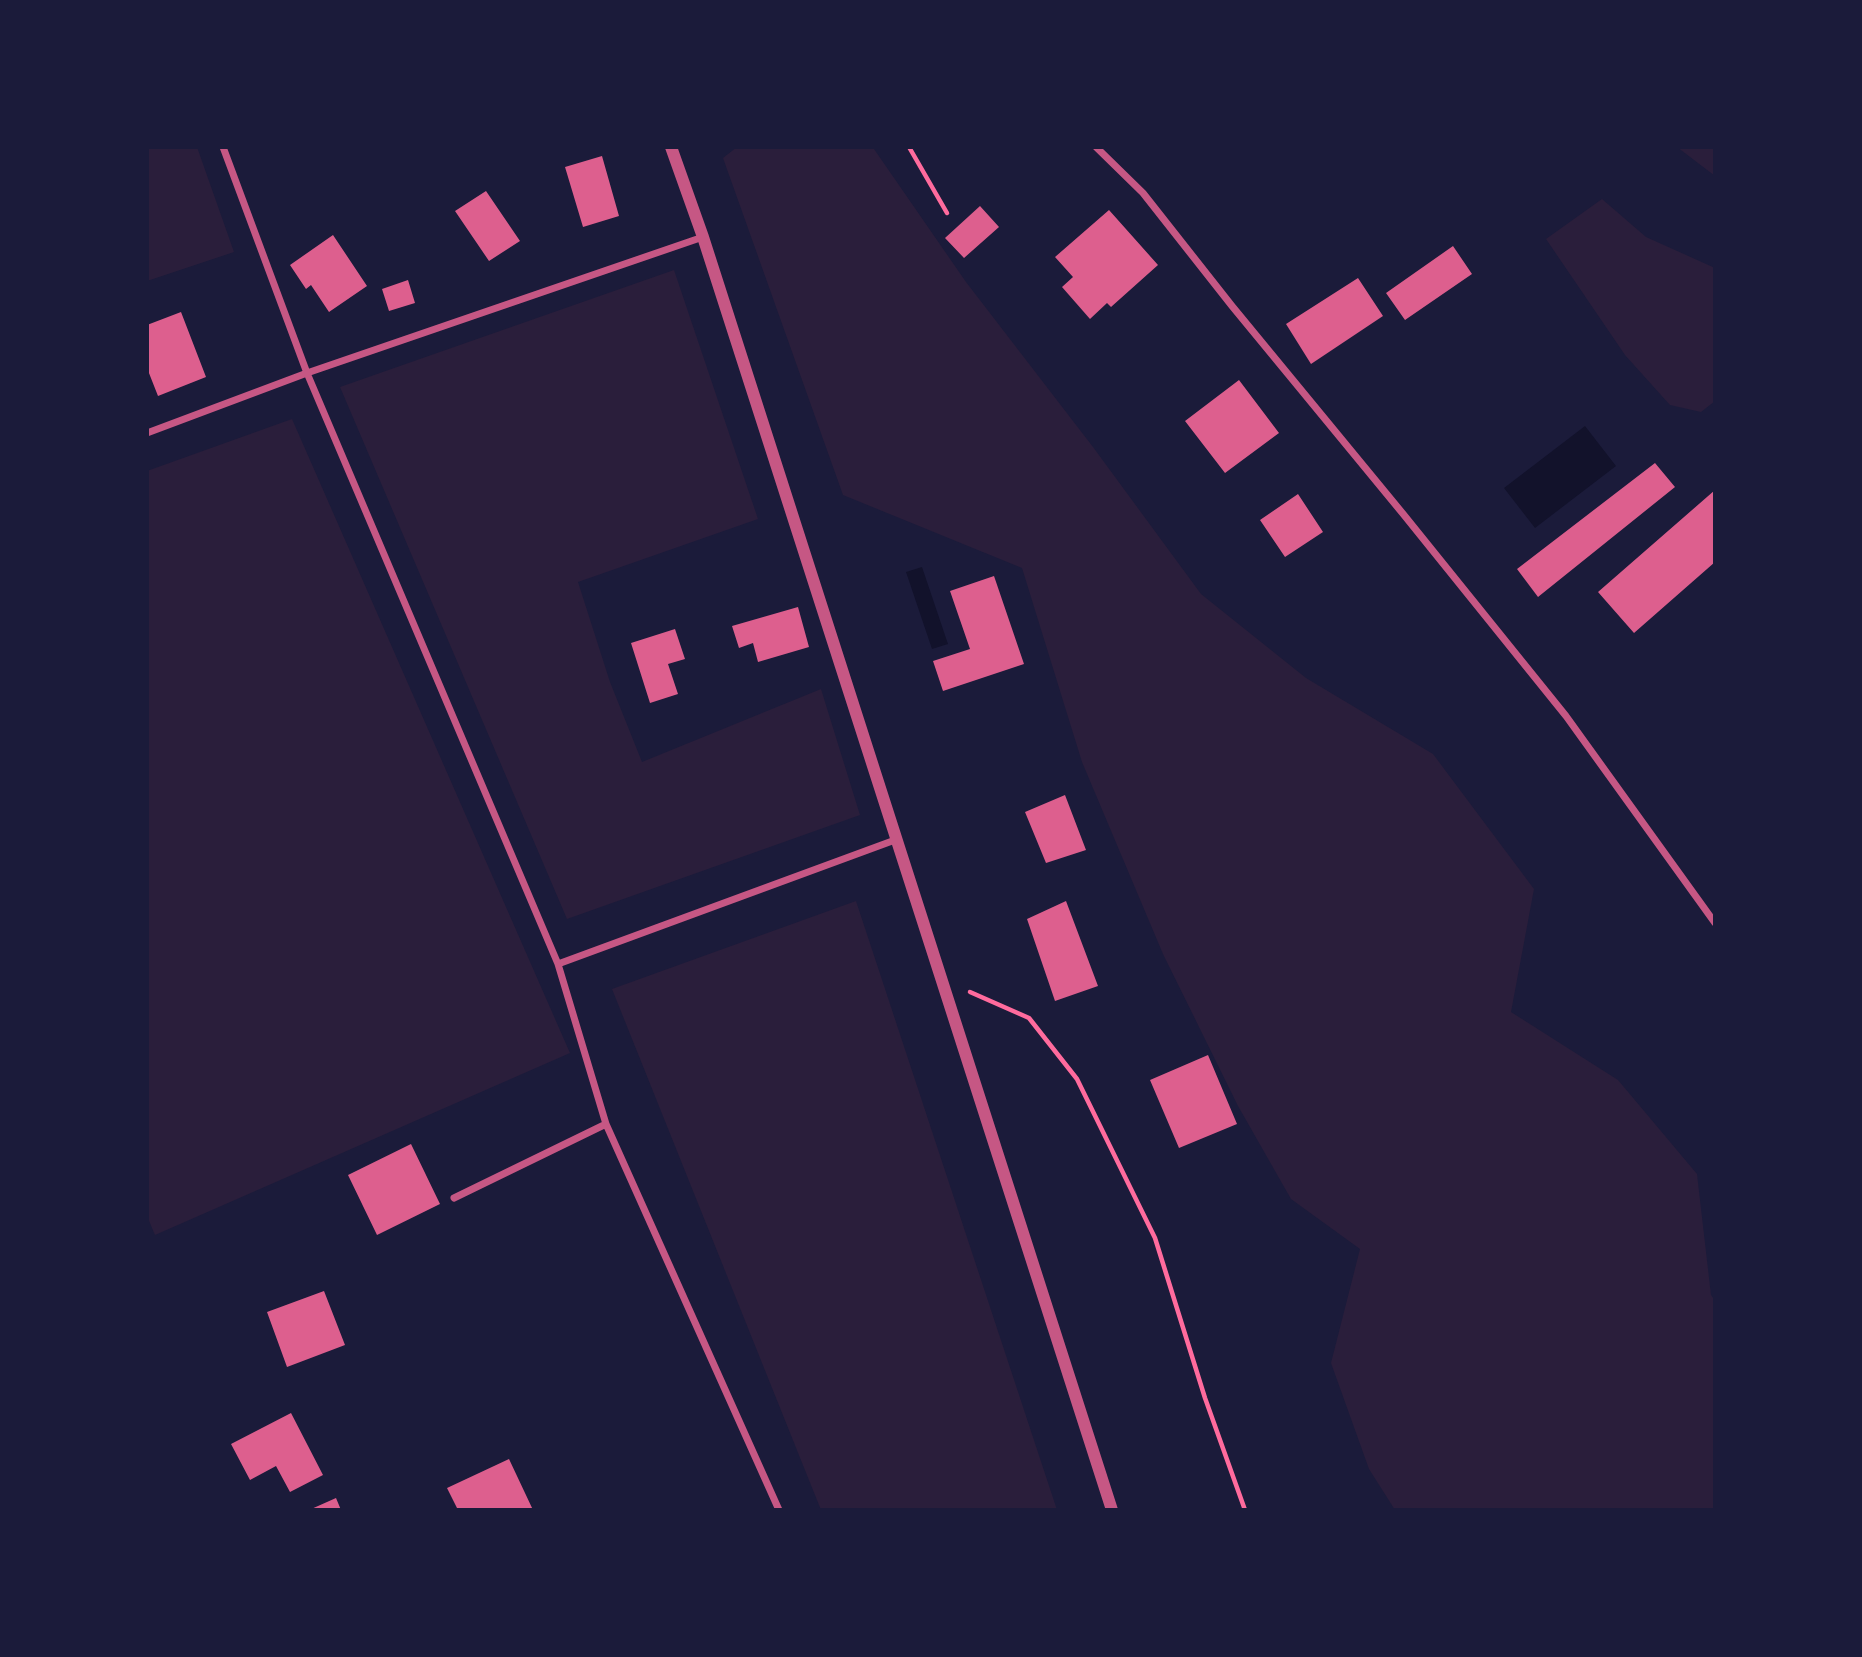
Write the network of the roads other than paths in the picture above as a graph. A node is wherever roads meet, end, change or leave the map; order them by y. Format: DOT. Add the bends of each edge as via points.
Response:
graph roads {
  1 [pos="223,147"];
  2 [pos="671,147"];
  3 [pos="1096,147"];
  4 [pos="704,237"];
  5 [pos="307,373"];
  6 [pos="147,433"];
  7 [pos="895,840"];
  8 [pos="1715,923"];
  9 [pos="558,964"];
  10 [pos="606,1124"];
  11 [pos="454,1198"];
  12 [pos="779,1510"];
  13 [pos="1111,1510"];
  1 -- 5 [label="street"];
  2 -- 4 [label="street"];
  3 -- 8 [label="street" via="1143,193 1566,716"];
  4 -- 5 [label="street"];
  4 -- 7 [label="street"];
  5 -- 6 [label="street"];
  5 -- 9 [label="street"];
  7 -- 9 [label="street"];
  7 -- 13 [label="street"];
  9 -- 10 [label="street"];
  10 -- 11 [label="street"];
  10 -- 12 [label="street"];
}
